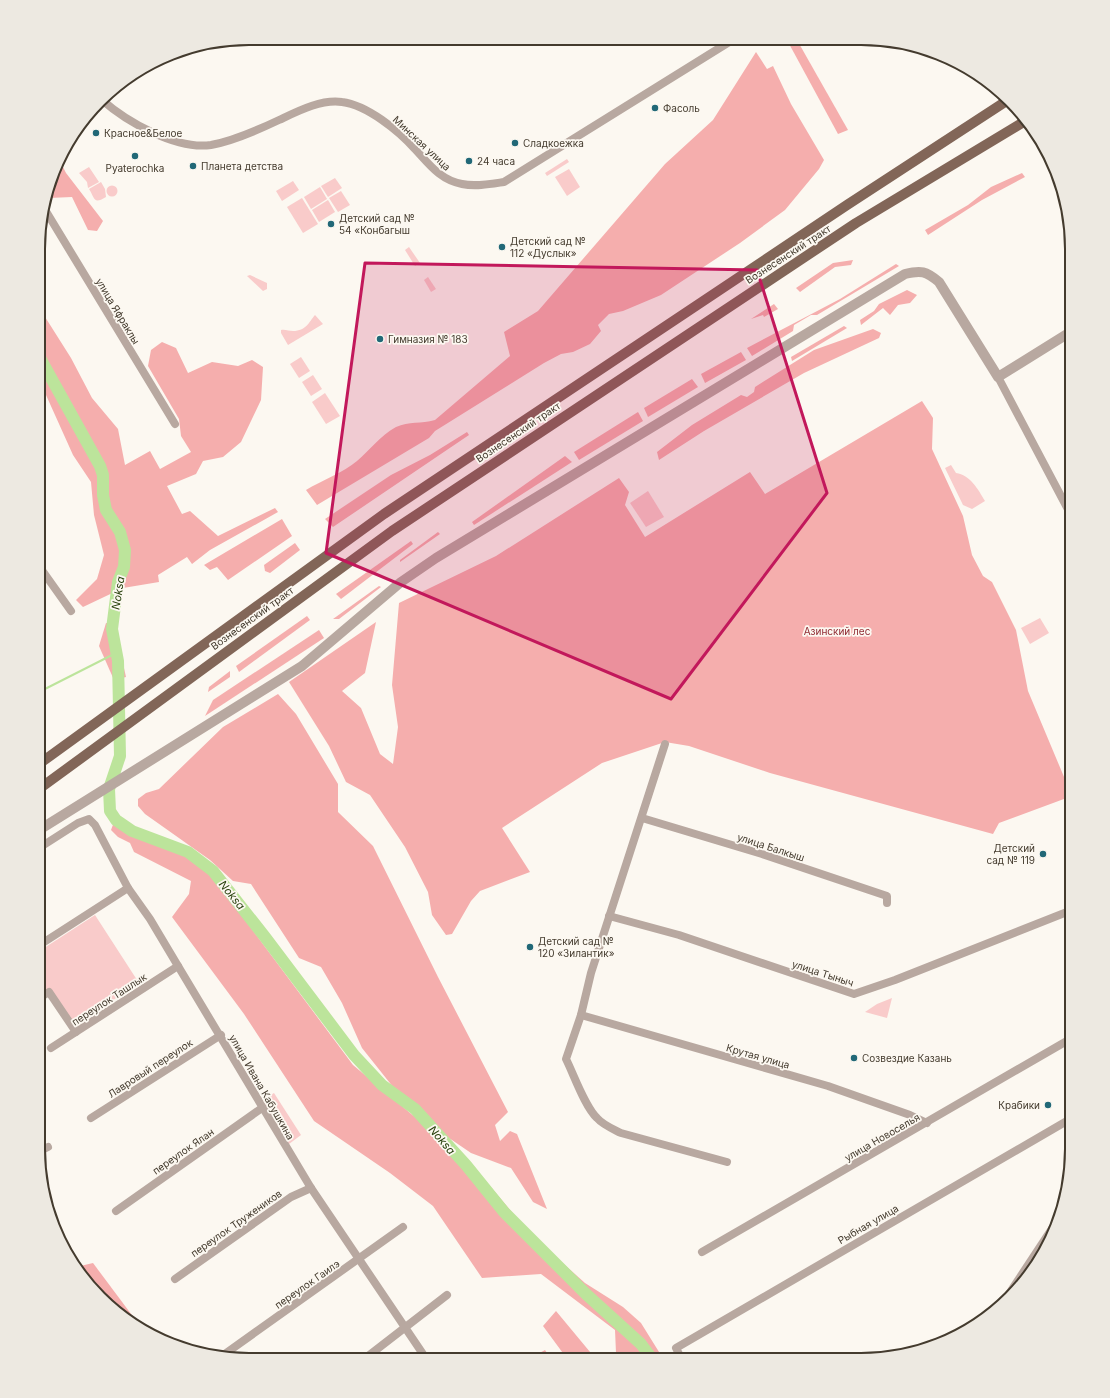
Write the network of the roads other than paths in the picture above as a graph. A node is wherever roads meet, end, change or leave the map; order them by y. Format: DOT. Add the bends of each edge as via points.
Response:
graph roads {
  1 [pos="724,45"];
  2 [pos="1003,103"];
  3 [pos="106,104"];
  4 [pos="1021,123"];
  5 [pos="48,215"];
  6 [pos="1065,335"];
  7 [pos="998,377"];
  8 [pos="175,424"];
  9 [pos="1065,504"];
  10 [pos="45,574"];
  11 [pos="72,611"];
  12 [pos="665,744"];
  13 [pos="45,760"];
  14 [pos="45,785"];
  15 [pos="642,818"];
  16 [pos="45,826"];
  17 [pos="45,844"];
  18 [pos="128,888"];
  19 [pos="887,903"];
  20 [pos="1065,913"];
  21 [pos="609,916"];
  22 [pos="45,941"];
  23 [pos="178,966"];
  24 [pos="45,995"];
  25 [pos="581,1015"];
  26 [pos="76,1032"];
  27 [pos="221,1035"];
  28 [pos="1065,1042"];
  29 [pos="51,1048"];
  30 [pos="262,1108"];
  31 [pos="91,1118"];
  32 [pos="1065,1122"];
  33 [pos="927,1123"];
  34 [pos="48,1146"];
  35 [pos="45,1148"];
  36 [pos="727,1162"];
  37 [pos="311,1188"];
  38 [pos="116,1211"];
  39 [pos="403,1227"];
  40 [pos="1040,1246"];
  41 [pos="702,1252"];
  42 [pos="359,1259"];
  43 [pos="1022,1275"];
  44 [pos="175,1278"];
  45 [pos="447,1295"];
  46 [pos="405,1328"];
  47 [pos="228,1352"];
  48 [pos="372,1353"];
  49 [pos="423,1353"];
  50 [pos="678,1353"];
  1 -- 3 [label="street, Минская улица" via="510,179 475,185 447,179 434,170 400,134 376,116 344,102 332,101 302,109 256,131 203,145 170,139 151,131 116,112"];
  2 -- 13 [label="main road, Вознесенский тракт" via="384,514"];
  4 -- 14 [label="main road, Вознесенский тракт" via="856,224 473,476 386,536"];
  5 -- 8 [label="street, улица Яфраклы"];
  6 -- 7 [label="street"];
  7 -- 9 [label="street"];
  7 -- 16 [label="street" via="939,282 930,274 918,271 905,274 436,558 401,582 302,666"];
  10 -- 11 [label="street"];
  12 -- 15 [label="street"];
  15 -- 19 [label="street, улица Балкыш" via="762,854 886,896"];
  15 -- 21 [label="street"];
  17 -- 18 [label="street, улица Ивана Кабушкина" via="89,819 102,835"];
  18 -- 22 [label="street"];
  18 -- 23 [label="street, улица Ивана Кабушкина"];
  20 -- 21 [label="street, улица Тыныч" via="854,994 679,935"];
  21 -- 25 [label="street" via="591,972"];
  23 -- 26 [label="street, переулок Ташлык"];
  23 -- 27 [label="street, улица Ивана Кабушкина"];
  24 -- 26 [label="street" via="49,992"];
  25 -- 33 [label="street, Крутая улица" via="828,1086"];
  25 -- 36 [label="street" via="566,1059 596,1118 622,1133"];
  26 -- 29 [label="street, переулок Ташлык"];
  27 -- 30 [label="street, улица Ивана Кабушкина"];
  27 -- 31 [label="street, Лавровый переулок"];
  28 -- 33 [label="street, улица Новоселья"];
  30 -- 37 [label="street, улица Ивана Кабушкина"];
  30 -- 38 [label="street, переулок Ялан"];
  32 -- 50 [label="street, Рыбная улица" via="676,1348"];
  33 -- 41 [label="street, улица Новоселья"];
  34 -- 35 [label="street"];
  37 -- 42 [label="street, улица Ивана Кабушкина"];
  37 -- 44 [label="street, переулок Тружеников" via="291,1197"];
  39 -- 42 [label="street, переулок Гаилэ"];
  40 -- 43 [label="street"];
  42 -- 46 [label="street, улица Ивана Кабушкина"];
  42 -- 47 [label="street, переулок Гаилэ"];
  45 -- 46 [label="street"];
  46 -- 48 [label="street"];
  46 -- 49 [label="street, улица Ивана Кабушкина"];
}
